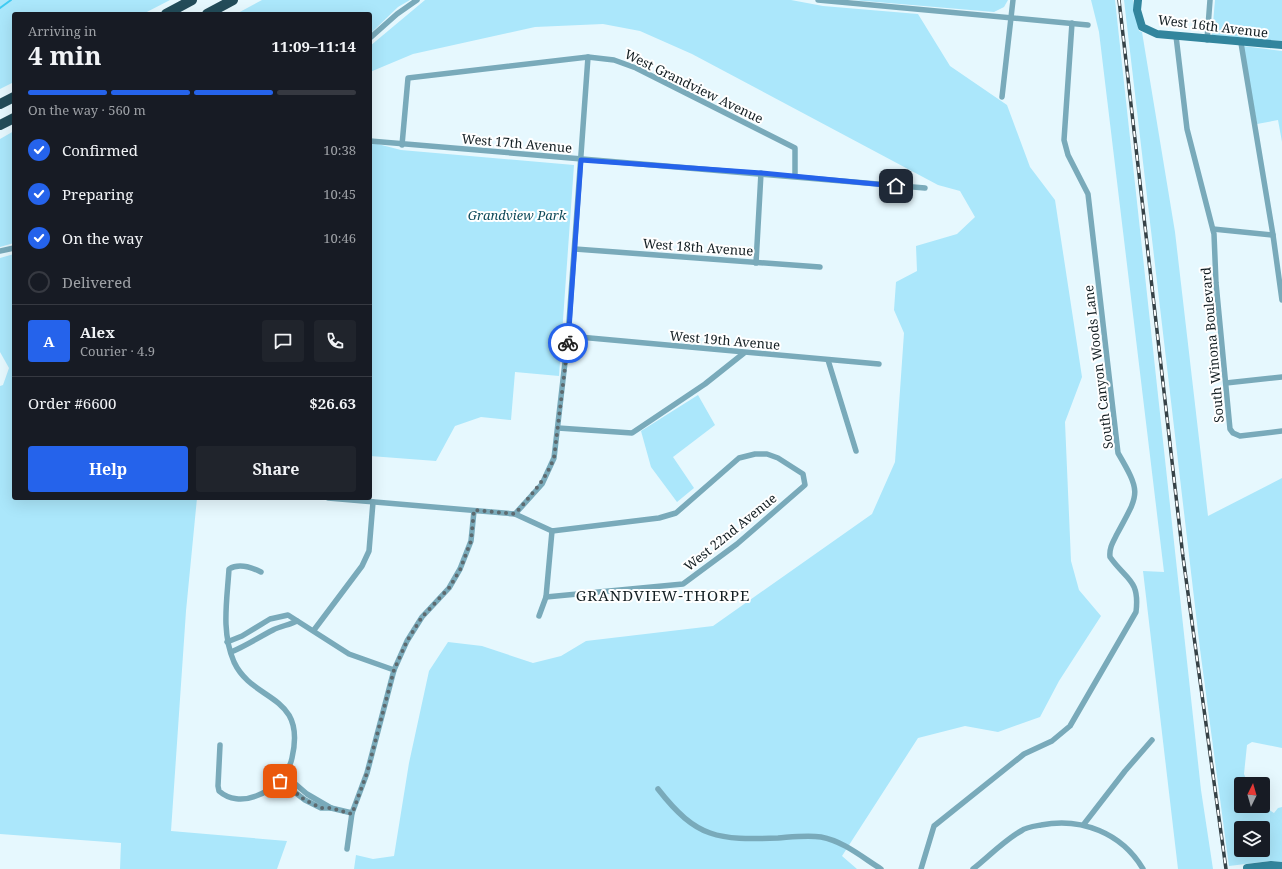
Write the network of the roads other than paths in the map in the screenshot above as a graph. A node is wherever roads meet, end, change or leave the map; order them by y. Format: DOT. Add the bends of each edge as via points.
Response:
graph roads {
  1 [pos="192,0"];
  2 [pos="233,0"];
  3 [pos="417,0"];
  4 [pos="818,0"];
  5 [pos="1013,0"];
  6 [pos="1138,0"];
  7 [pos="1210,0"];
  8 [pos="170,12"];
  9 [pos="211,12"];
  10 [pos="1011,17"];
  11 [pos="1072,23"];
  12 [pos="1088,25"];
  13 [pos="372,36"];
  14 [pos="1176,36"];
  15 [pos="1207,40"];
  16 [pos="1241,43"];
  17 [pos="1282,45"];
  18 [pos="588,57"];
  19 [pos="1002,97"];
  20 [pos="12,98"];
  21 [pos="0,104"];
  22 [pos="12,119"];
  23 [pos="0,125"];
  24 [pos="372,141"];
  25 [pos="402,145"];
  26 [pos="581,160"];
  27 [pos="761,173"];
  28 [pos="795,176"];
  29 [pos="925,188"];
  30 [pos="1213,229"];
  31 [pos="1273,235"];
  32 [pos="12,248"];
  33 [pos="574,249"];
  34 [pos="0,251"];
  35 [pos="756,263"];
  36 [pos="820,267"];
  37 [pos="1282,300"];
  38 [pos="568,336"];
  39 [pos="744,353"];
  40 [pos="828,360"];
  41 [pos="879,364"];
  42 [pos="1282,377"];
  43 [pos="1226,383"];
  44 [pos="558,428"];
  45 [pos="1282,431"];
  46 [pos="856,451"];
  47 [pos="350,500"];
  48 [pos="373,502"];
  49 [pos="474,510"];
  50 [pos="515,514"];
  51 [pos="552,531"];
  52 [pos="260,572"];
  53 [pos="546,597"];
  54 [pos="539,616"];
  55 [pos="297,621"];
  56 [pos="314,630"];
  57 [pos="227,642"];
  58 [pos="231,652"];
  59 [pos="394,670"];
  60 [pos="1152,740"];
  61 [pos="220,745"];
  62 [pos="285,775"];
  63 [pos="280,781"];
  64 [pos="658,789"];
  65 [pos="331,808"];
  66 [pos="352,814"];
  67 [pos="1084,824"];
  68 [pos="347,849"];
  69 [pos="1282,866"];
  70 [pos="1247,868"];
  71 [pos="880,869"];
  72 [pos="922,869"];
  73 [pos="973,869"];
  74 [pos="1143,869"];
  1 -- 8 [label="highway"];
  2 -- 9 [label="highway"];
  3 -- 13 [label="street"];
  4 -- 10 [label="street"];
  5 -- 10 [label="street"];
  6 -- 14 [label="street, West 16th Avenue" via="1137,10 1142,27 1157,34"];
  7 -- 15 [label="street"];
  10 -- 11 [label="street"];
  10 -- 19 [label="street"];
  11 -- 12 [label="street"];
  11 -- 72 [label="street, South Canyon Woods Lane" via="1064,140 1068,155 1088,194 1118,453 1133,478 1136,492 1111,546 1110,557 1134,584 1137,591 1136,612 1070,726 1052,741 1024,754 934,826"];
  14 -- 15 [label="street, West 16th Avenue"];
  14 -- 30 [label="street, South Winona Boulevard" via="1187,129"];
  15 -- 16 [label="street, West 16th Avenue"];
  16 -- 17 [label="street, West 16th Avenue"];
  16 -- 31 [label="street"];
  18 -- 25 [label="street, West Grandview Avenue" via="408,78"];
  18 -- 26 [label="street"];
  18 -- 28 [label="street, West Grandview Avenue" via="614,60 636,68 795,148"];
  20 -- 21 [label="highway"];
  22 -- 23 [label="highway"];
  24 -- 25 [label="street, West 17th Avenue"];
  25 -- 26 [label="street, West 17th Avenue"];
  26 -- 27 [label="street, West 17th Avenue"];
  26 -- 33 [label="street"];
  27 -- 28 [label="street, West 17th Avenue"];
  27 -- 35 [label="street"];
  28 -- 29 [label="street, West 17th Avenue"];
  30 -- 31 [label="street"];
  30 -- 43 [label="street, South Winona Boulevard"];
  31 -- 37 [label="street"];
  32 -- 34 [label="street"];
  33 -- 35 [label="street, West 18th Avenue"];
  33 -- 38 [label="street"];
  35 -- 36 [label="street, West 18th Avenue"];
  38 -- 39 [label="street, West 19th Avenue"];
  38 -- 44 [label="street"];
  39 -- 40 [label="street, West 19th Avenue"];
  39 -- 44 [label="street" via="705,384 632,433"];
  40 -- 41 [label="street, West 19th Avenue"];
  40 -- 46 [label="street"];
  42 -- 43 [label="street"];
  43 -- 45 [label="street, South Winona Boulevard" via="1230,429 1233,433 1240,436"];
  44 -- 50 [label="street" via="550,470 542,484"];
  47 -- 48 [label="street"];
  48 -- 49 [label="street"];
  48 -- 56 [label="street" via="369,551 362,566"];
  49 -- 50 [label="street"];
  49 -- 59 [label="street" via="471,541 460,570 449,588 422,617 407,641"];
  50 -- 51 [label="street"];
  51 -- 53 [label="street"];
  51 -- 53 [label="street, West 22nd Avenue" via="659,518 676,513 739,458 755,454 767,454 778,458 803,474 805,485 737,544 683,584"];
  52 -- 57 [label="street" via="246,566 229,569 225,624"];
  53 -- 54 [label="street"];
  55 -- 56 [label="street"];
  55 -- 57 [label="street" via="288,615 277,616"];
  55 -- 58 [label="street" via="273,630"];
  56 -- 59 [label="street" via="349,654"];
  57 -- 58 [label="street"];
  58 -- 62 [label="street" via="241,673 253,685 277,700 292,718 295,745 292,761"];
  59 -- 66 [label="street" via="367,773"];
  60 -- 67 [label="street"];
  61 -- 63 [label="street" via="218,786 219,791 225,796 232,799 254,797 267,792"];
  62 -- 63 [label="street"];
  62 -- 65 [label="street" via="307,794"];
  63 -- 65 [label="street" via="305,800 321,808"];
  64 -- 71 [label="street" via="680,816 705,832 743,839 822,837 846,846"];
  65 -- 66 [label="street"];
  66 -- 68 [label="street"];
  67 -- 73 [label="street" via="1052,823 1021,830"];
  67 -- 74 [label="street" via="1121,842"];
  69 -- 70 [label="street"];
}
